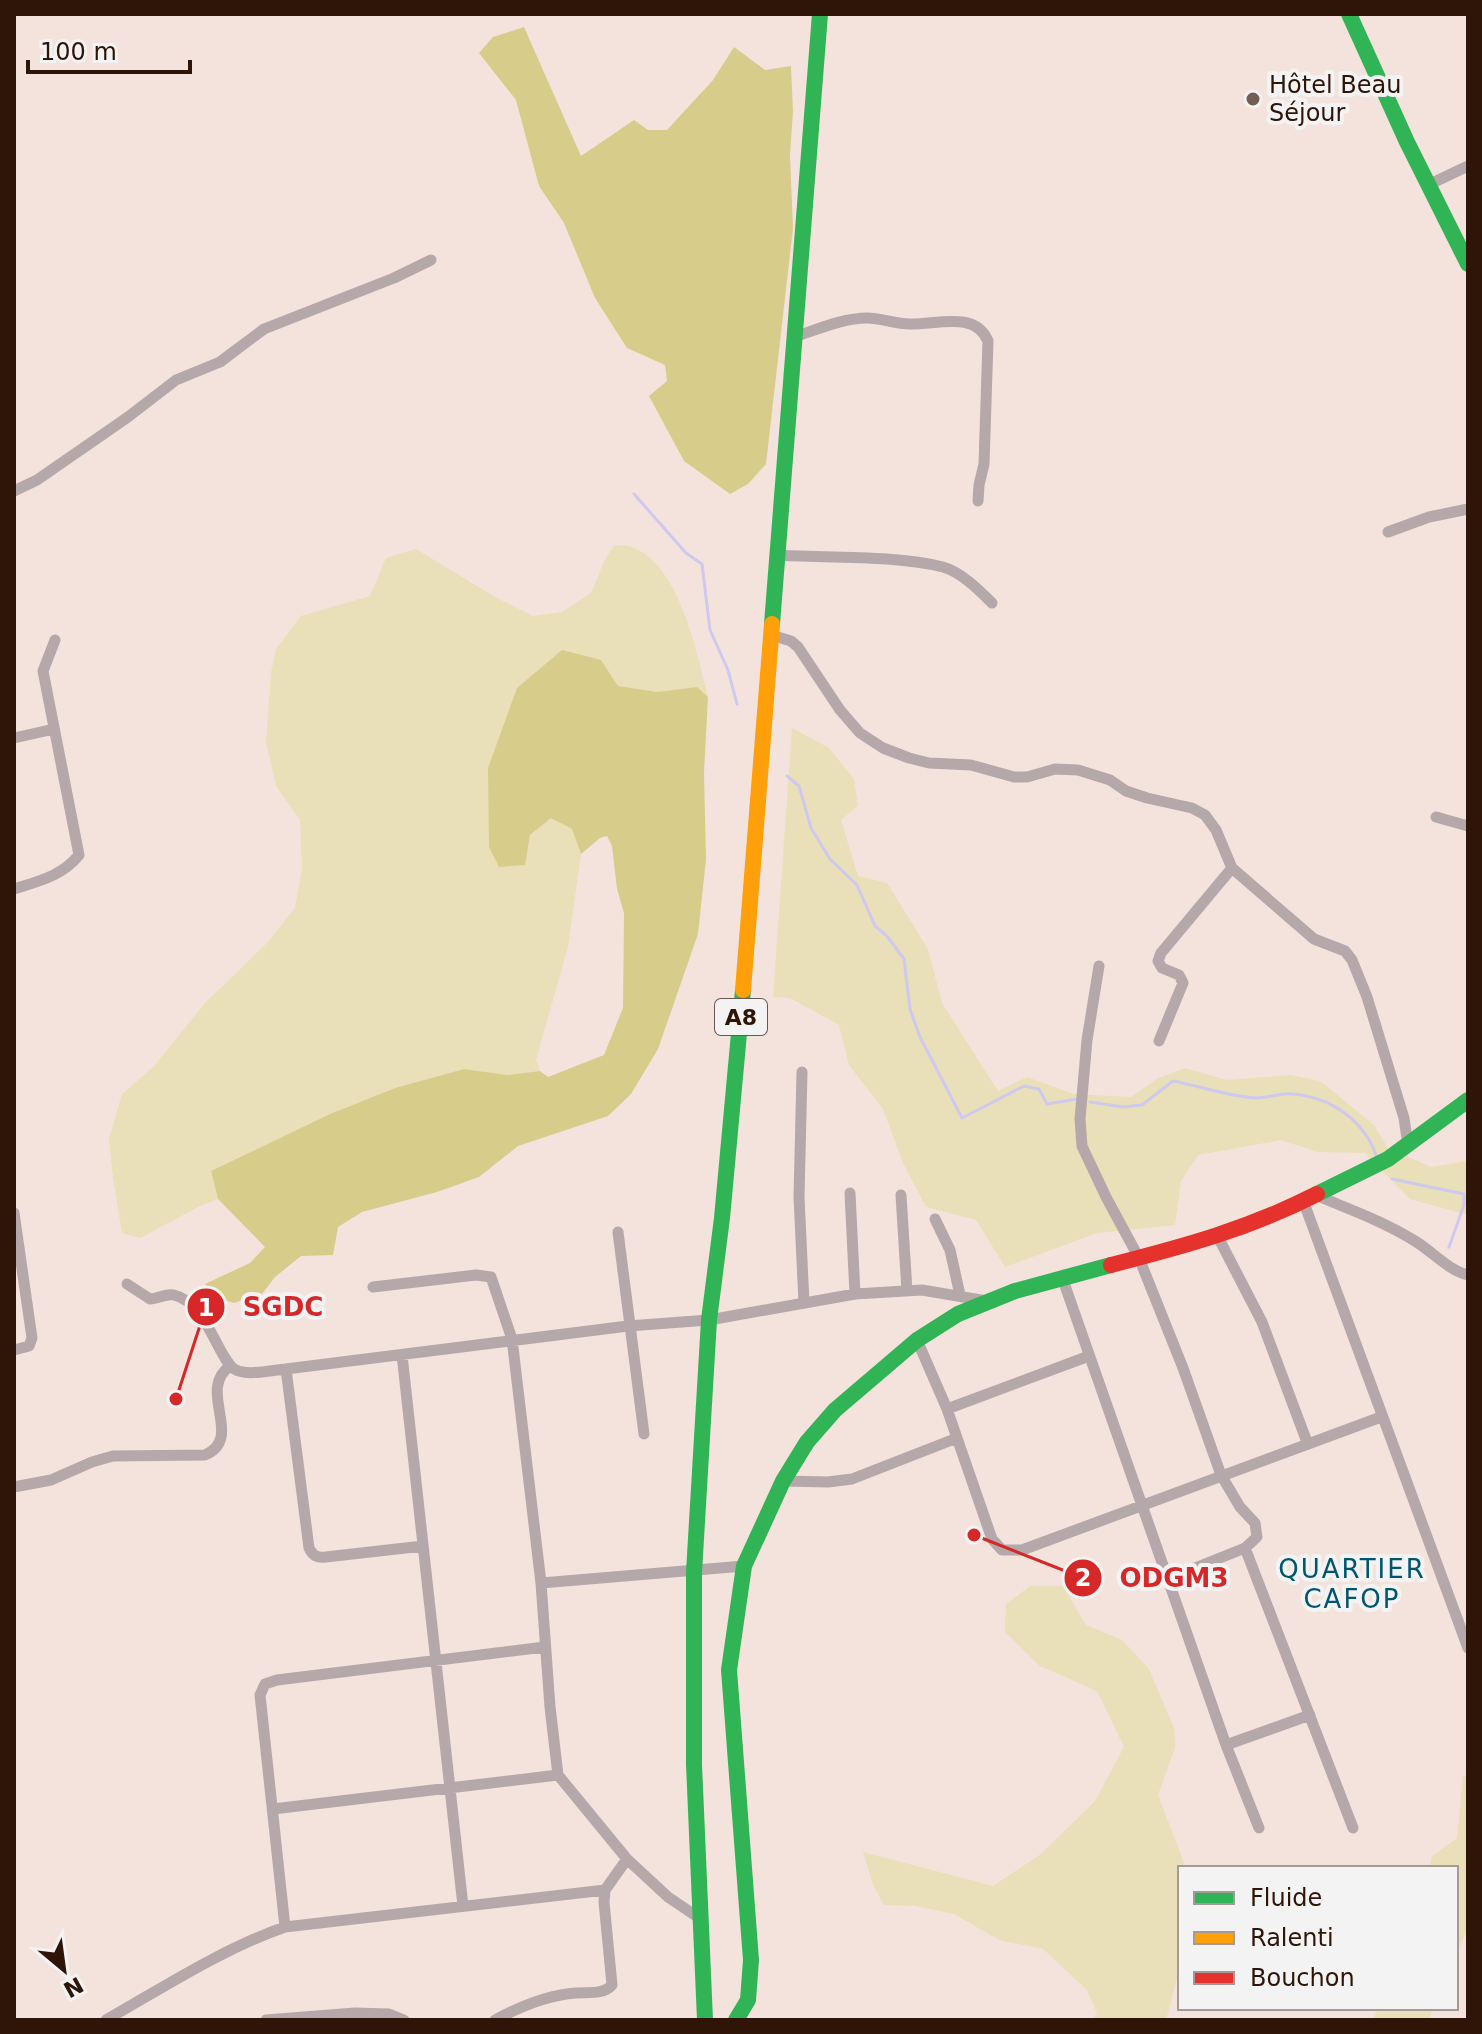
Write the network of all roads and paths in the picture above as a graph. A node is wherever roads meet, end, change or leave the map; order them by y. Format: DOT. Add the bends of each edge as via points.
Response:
graph roads {
  1 [pos="820,14"];
  2 [pos="1349,14"];
  3 [pos="1468,166"];
  4 [pos="1428,185"];
  5 [pos="431,260"];
  6 [pos="1468,264"];
  7 [pos="794,337"];
  8 [pos="14,491"];
  9 [pos="978,501"];
  10 [pos="1468,509"];
  11 [pos="1388,532"];
  12 [pos="776,555"];
  13 [pos="992,603"];
  14 [pos="771,635"];
  15 [pos="55,640"];
  16 [pos="54,729"];
  17 [pos="14,738"];
  18 [pos="1436,817"];
  19 [pos="1468,826"];
  20 [pos="1232,868"];
  21 [pos="14,889"];
  22 [pos="1099,966"];
  23 [pos="1159,1041"];
  24 [pos="802,1072"];
  25 [pos="1468,1100"];
  26 [pos="1408,1145"];
  27 [pos="850,1193"];
  28 [pos="901,1195"];
  29 [pos="1311,1199"];
  30 [pos="14,1213"];
  31 [pos="935,1219"];
  32 [pos="618,1232"];
  33 [pos="1218,1237"];
  34 [pos="1139,1258"];
  35 [pos="1468,1275"];
  36 [pos="1063,1280"];
  37 [pos="127,1284"];
  38 [pos="373,1287"];
  39 [pos="907,1291"];
  40 [pos="855,1294"];
  41 [pos="960,1295"];
  42 [pos="987,1301"];
  43 [pos="804,1303"];
  44 [pos="709,1320"];
  45 [pos="628,1326"];
  46 [pos="512,1339"];
  47 [pos="917,1340"];
  48 [pos="14,1350"];
  49 [pos="402,1355"];
  50 [pos="1089,1356"];
  51 [pos="230,1366"];
  52 [pos="286,1369"];
  53 [pos="947,1409"];
  54 [pos="1381,1417"];
  55 [pos="644,1434"];
  56 [pos="957,1438"];
  57 [pos="1307,1442"];
  58 [pos="1221,1475"];
  59 [pos="783,1481"];
  60 [pos="14,1487"];
  61 [pos="1140,1504"];
  62 [pos="423,1546"];
  63 [pos="1245,1548"];
  64 [pos="744,1566"];
  65 [pos="694,1572"];
  66 [pos="1167,1572"];
  67 [pos="541,1583"];
  68 [pos="1464,1627"];
  69 [pos="545,1647"];
  70 [pos="1468,1648"];
  71 [pos="437,1661"];
  72 [pos="1310,1715"];
  73 [pos="1226,1745"];
  74 [pos="558,1775"];
  75 [pos="450,1788"];
  76 [pos="273,1809"];
  77 [pos="1259,1828"];
  78 [pos="1353,1828"];
  79 [pos="627,1859"];
  80 [pos="605,1890"];
  81 [pos="463,1906"];
  82 [pos="703,1920"];
  83 [pos="285,1927"];
  84 [pos="740,2018"];
  85 [pos="106,2020"];
  86 [pos="266,2020"];
  87 [pos="404,2020"];
  88 [pos="495,2020"];
  89 [pos="705,2020"];
  1 -- 7 [label="main road, A8"];
  2 -- 4 [label="main road"];
  3 -- 4 [label="street"];
  4 -- 6 [label="main road"];
  5 -- 8 [label="street" via="264,329 220,362 176,380"];
  7 -- 9 [label="street" via="866,318 909,324 939,320 980,328 988,341"];
  7 -- 12 [label="main road, A8"];
  10 -- 11 [label="street"];
  12 -- 13 [label="street" via="945,567"];
  12 -- 14 [label="main road, A8"];
  14 -- 20 [label="street" via="798,647 840,710 883,748 929,763 971,765 1014,777 1055,769 1093,773 1126,791 1205,815"];
  14 -- 44 [label="main road, A8" via="735,1079"];
  15 -- 16 [label="street" via="43,671"];
  16 -- 17 [label="street"];
  16 -- 21 [label="street" via="79,855 69,868"];
  18 -- 19 [label="street"];
  20 -- 23 [label="street" via="1161,953 1162,968 1179,975 1183,983"];
  20 -- 26 [label="street" via="1314,939 1345,951 1352,960 1395,1088"];
  22 -- 34 [label="street" via="1087,1040 1082,1146"];
  24 -- 43 [label="street" via="799,1197"];
  25 -- 26 [label="main road"];
  26 -- 29 [label="main road"];
  27 -- 40 [label="street"];
  28 -- 39 [label="street"];
  29 -- 33 [label="main road"];
  29 -- 35 [label="street" via="1387,1225"];
  29 -- 54 [label="street"];
  30 -- 48 [label="street" via="32,1338 29,1346"];
  31 -- 41 [label="street" via="950,1250"];
  32 -- 45 [label="street"];
  33 -- 34 [label="main road"];
  33 -- 57 [label="street" via="1262,1322"];
  34 -- 36 [label="main road"];
  34 -- 58 [label="street"];
  36 -- 42 [label="main road"];
  36 -- 50 [label="street"];
  37 -- 51 [label="street" via="150,1299 173,1295 186,1302 205,1321"];
  38 -- 46 [label="street" via="491,1277"];
  39 -- 40 [label="street"];
  39 -- 41 [label="street"];
  40 -- 43 [label="street"];
  41 -- 42 [label="street"];
  42 -- 47 [label="main road"];
  43 -- 44 [label="street"];
  44 -- 45 [label="street"];
  44 -- 65 [label="main road, A8"];
  45 -- 46 [label="street"];
  45 -- 55 [label="street"];
  46 -- 49 [label="street"];
  46 -- 67 [label="street"];
  47 -- 53 [label="street"];
  47 -- 59 [label="main road" via="835,1410"];
  49 -- 52 [label="street"];
  49 -- 62 [label="street"];
  50 -- 53 [label="street"];
  50 -- 61 [label="street"];
  51 -- 52 [label="street" via="241,1372"];
  51 -- 60 [label="street" via="221,1372 217,1387 222,1443 216,1451 113,1456 51,1480"];
  52 -- 62 [label="street" via="312,1554 317,1558"];
  53 -- 56 [label="street"];
  54 -- 57 [label="street"];
  54 -- 68 [label="street"];
  56 -- 59 [label="street" via="852,1479"];
  56 -- 61 [label="street" via="992,1539 1002,1550 1022,1550"];
  57 -- 58 [label="street"];
  58 -- 61 [label="street"];
  58 -- 63 [label="street" via="1255,1523 1257,1537"];
  59 -- 64 [label="main road"];
  61 -- 66 [label="street"];
  62 -- 71 [label="street"];
  63 -- 66 [label="street" via="1195,1568"];
  63 -- 72 [label="street"];
  64 -- 65 [label="street"];
  64 -- 84 [label="main road" via="729,1684 751,1960 751,1983"];
  65 -- 67 [label="street"];
  65 -- 82 [label="main road, A8" via="694,1764"];
  66 -- 73 [label="street"];
  67 -- 69 [label="street"];
  68 -- 70 [label="street"];
  69 -- 71 [label="street"];
  69 -- 74 [label="street"];
  71 -- 75 [label="street"];
  71 -- 76 [label="street" via="265,1684 260,1695"];
  72 -- 73 [label="street"];
  72 -- 78 [label="street"];
  73 -- 77 [label="street"];
  74 -- 75 [label="street"];
  74 -- 79 [label="street"];
  75 -- 76 [label="street"];
  75 -- 81 [label="street"];
  76 -- 83 [label="street"];
  79 -- 80 [label="street"];
  79 -- 82 [label="street"];
  80 -- 81 [label="street"];
  80 -- 88 [label="street" via="612,1985 601,1992 548,1998"];
  81 -- 83 [label="street"];
  82 -- 89 [label="main road, A8"];
  83 -- 85 [label="street"];
  86 -- 87 [label="street" via="348,2013 389,2014"];
}
